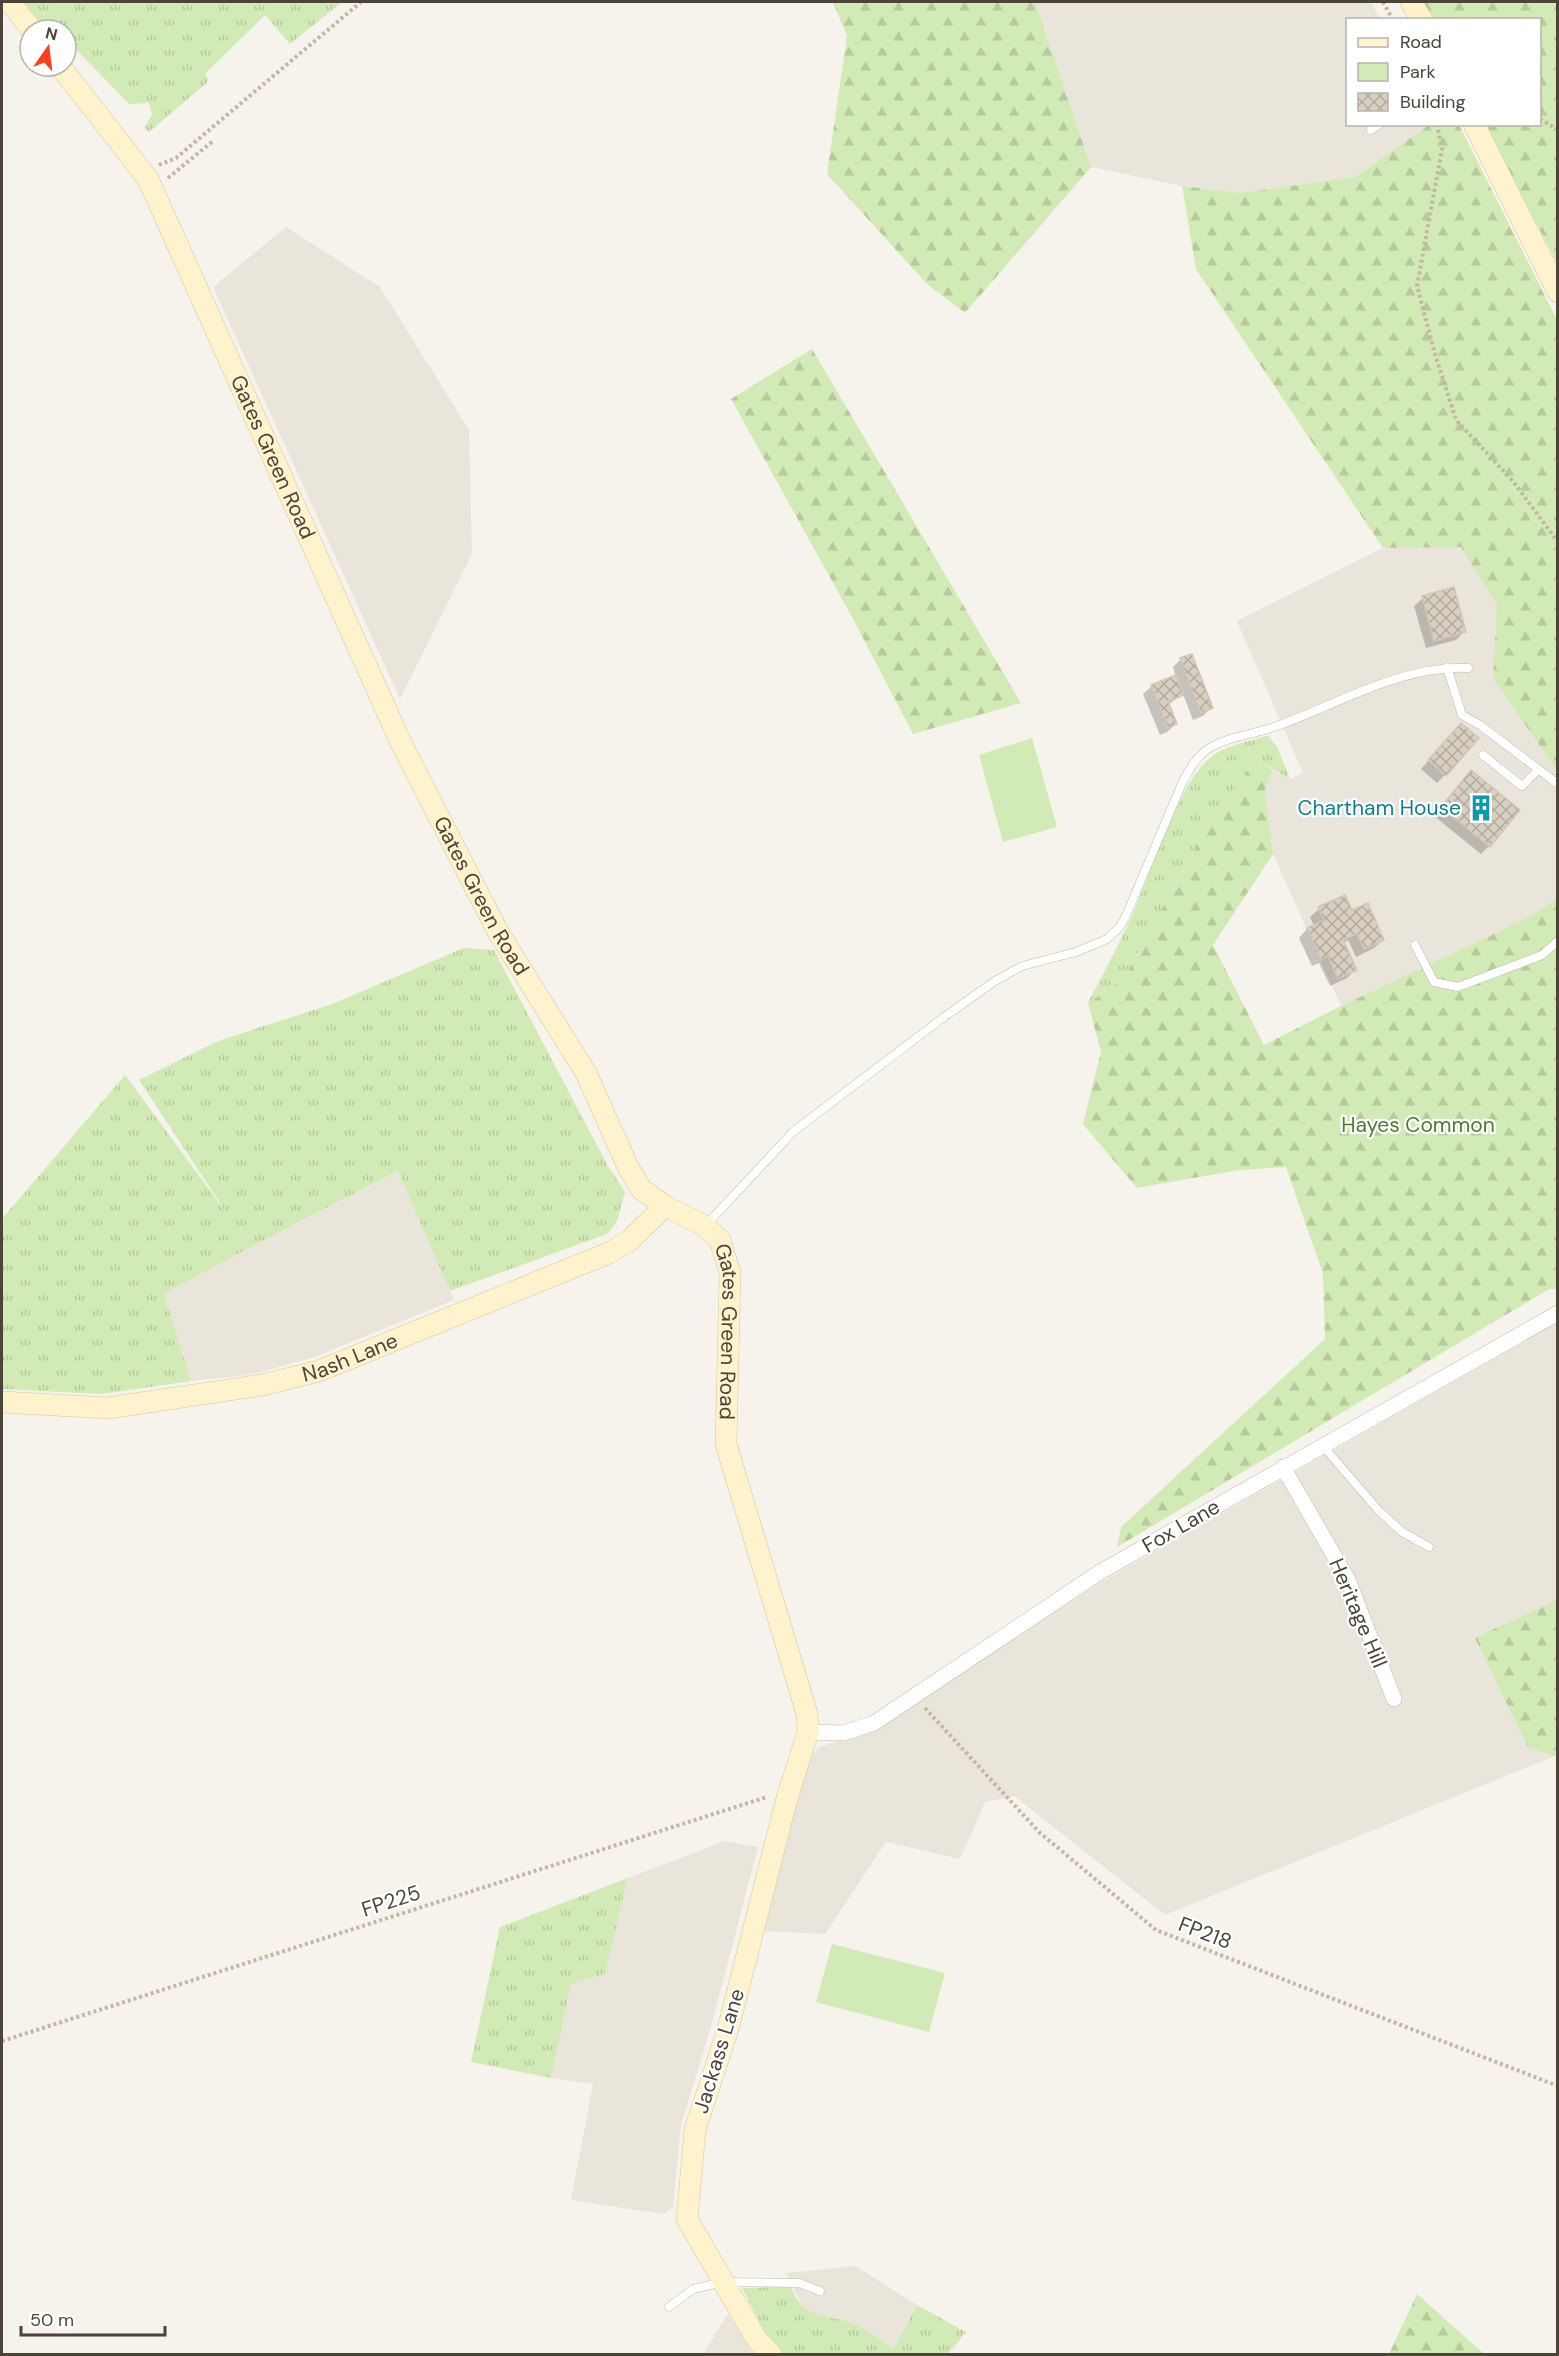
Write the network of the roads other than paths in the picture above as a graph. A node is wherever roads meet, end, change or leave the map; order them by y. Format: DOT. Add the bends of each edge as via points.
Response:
graph roads {
  1 [pos="10,2"];
  2 [pos="1411,2"];
  3 [pos="23,18"];
  4 [pos="1421,18"];
  5 [pos="69,78"];
  6 [pos="1377,126"];
  7 [pos="1475,126"];
  8 [pos="1371,130"];
  9 [pos="1557,292"];
  10 [pos="1447,667"];
  11 [pos="1468,668"];
  12 [pos="1483,756"];
  13 [pos="1538,770"];
  14 [pos="1557,784"];
  15 [pos="1557,941"];
  16 [pos="1415,945"];
  17 [pos="665,1206"];
  18 [pos="705,1226"];
  19 [pos="1557,1313"];
  20 [pos="2,1402"];
  21 [pos="1322,1445"];
  22 [pos="1283,1467"];
  23 [pos="1429,1547"];
  24 [pos="1394,1699"];
  25 [pos="808,1732"];
  26 [pos="723,2283"];
  27 [pos="820,2291"];
  28 [pos="669,2307"];
  29 [pos="771,2355"];
  1 -- 3 [label="street"];
  2 -- 4 [label="street"];
  5 -- 17 [label="street, Gates Green Road" via="149,183 407,754 498,932 586,1073 628,1167 641,1189"];
  6 -- 8 [label="lane"];
  7 -- 9 [label="street"];
  10 -- 11 [label="lane"];
  10 -- 13 [label="lane" via="1462,715"];
  10 -- 18 [label="lane" via="1400,677 1276,727 1209,748 1183,781 1125,918 1113,935 1076,952 1022,966 961,1005 794,1131"];
  12 -- 13 [label="lane" via="1522,786"];
  13 -- 14 [label="lane"];
  15 -- 16 [label="lane" via="1542,955 1458,987 1434,982"];
  17 -- 18 [label="street, Gates Green Road"];
  17 -- 20 [label="street, Nash Lane" via="630,1240 611,1252 319,1371 262,1385 108,1408"];
  18 -- 25 [label="street, Gates Green Road" via="720,1240 730,1273 726,1444 807,1714"];
  19 -- 21 [label="street, Fox Lane"];
  21 -- 22 [label="street, Fox Lane"];
  21 -- 23 [label="lane" via="1378,1511 1402,1532"];
  22 -- 24 [label="street, Heritage Hill" via="1348,1580"];
  22 -- 25 [label="street, Fox Lane" via="1100,1572 874,1723 843,1732"];
  25 -- 26 [label="street, Jackass Lane" via="728,2029 695,2130 687,2219"];
  26 -- 27 [label="lane" via="799,2283"];
  26 -- 28 [label="lane" via="693,2289"];
  26 -- 29 [label="street, Jackass Lane" via="757,2340"];
}
